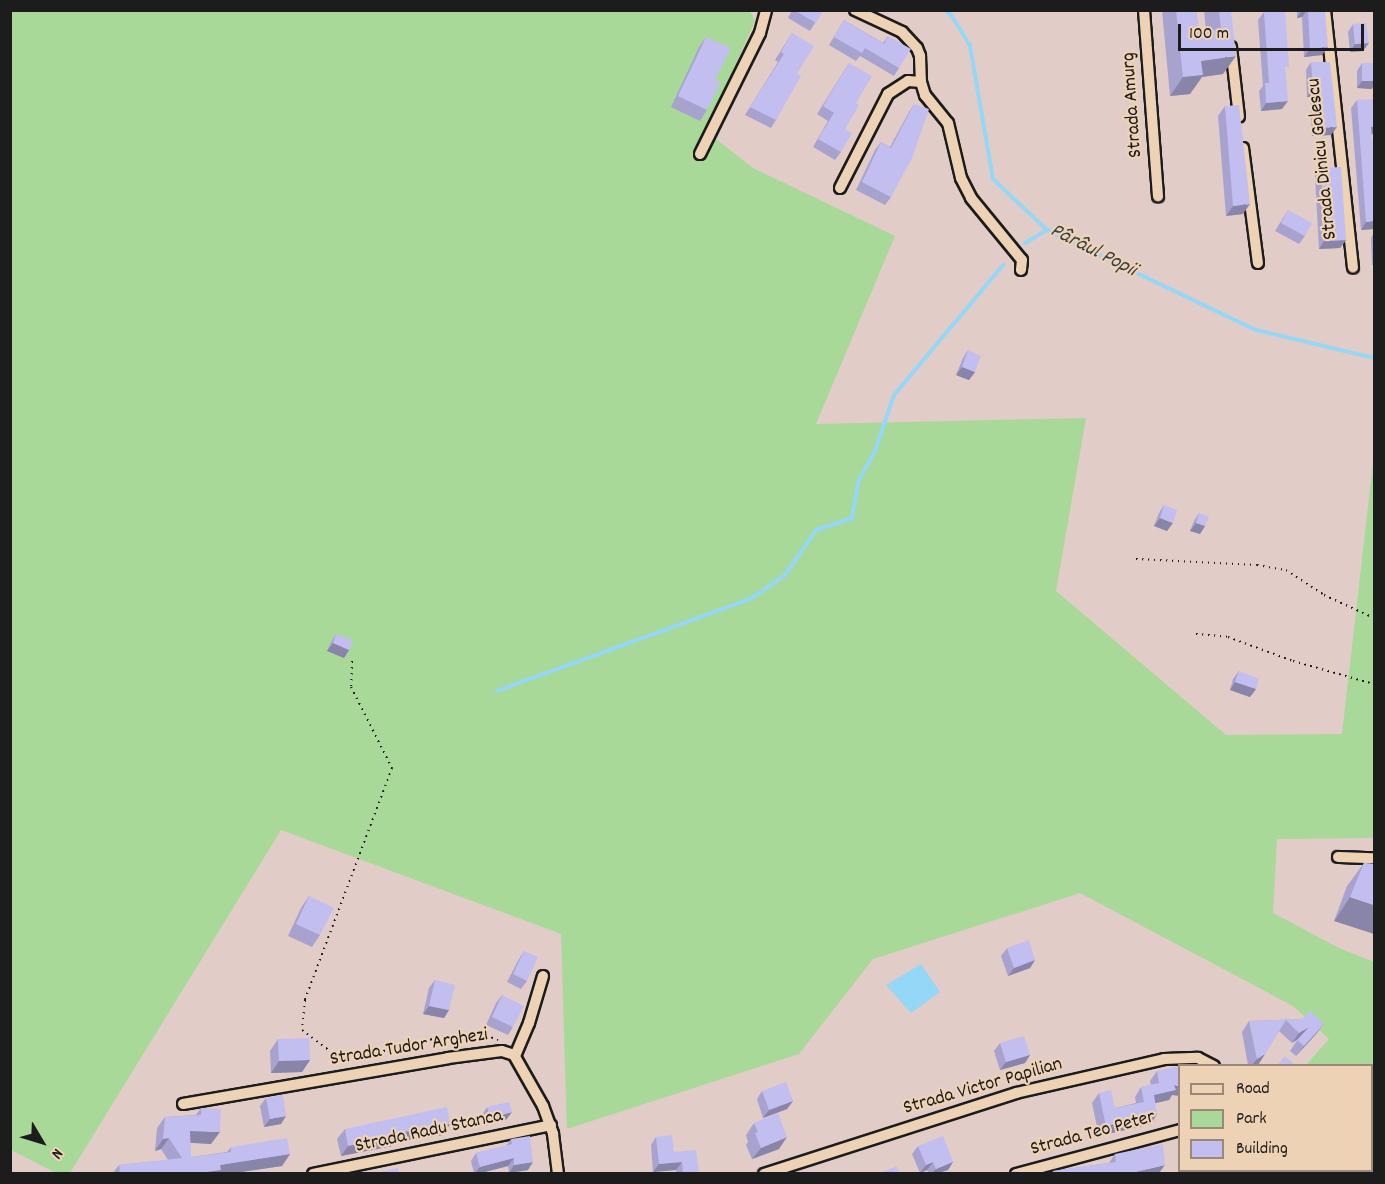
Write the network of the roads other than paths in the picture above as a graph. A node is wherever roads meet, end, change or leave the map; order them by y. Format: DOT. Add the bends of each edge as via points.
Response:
graph roads {
  1 [pos="766,10"];
  2 [pos="855,10"];
  3 [pos="1144,10"];
  4 [pos="1325,10"];
  5 [pos="1229,33"];
  6 [pos="921,82"];
  7 [pos="700,154"];
  8 [pos="840,189"];
  9 [pos="1158,196"];
  10 [pos="1258,263"];
  11 [pos="1353,267"];
  12 [pos="1021,270"];
  13 [pos="1338,857"];
  14 [pos="1374,858"];
  15 [pos="543,976"];
  16 [pos="516,1054"];
  17 [pos="1212,1064"];
  18 [pos="183,1104"];
  19 [pos="551,1125"];
  20 [pos="1178,1130"];
  21 [pos="314,1173"];
  22 [pos="558,1173"];
  23 [pos="764,1173"];
  24 [pos="1016,1173"];
  1 -- 7 [label="street" via="760,33"];
  2 -- 6 [label="street" via="894,27 910,39 920,56"];
  3 -- 9 [label="street, Strada Amurg"];
  4 -- 11 [label="street, Strada Dinicu Golescu"];
  5 -- 10 [label="street"];
  6 -- 8 [label="street" via="908,81 888,94"];
  6 -- 12 [label="street" via="925,94 948,123 961,178 971,198 1022,260"];
  13 -- 14 [label="street"];
  15 -- 16 [label="street"];
  16 -- 18 [label="street, Strada Tudor Arghezi" via="502,1051 448,1058"];
  16 -- 19 [label="street, Strada Tudor Arghezi"];
  17 -- 23 [label="street, Strada Victor Papilian" via="1198,1058 1164,1059 1016,1093"];
  19 -- 21 [label="street, Strada Radu Stanca"];
  19 -- 22 [label="street, Strada Tudor Arghezi"];
  20 -- 24 [label="street, Strada Teo Peter"];
}
